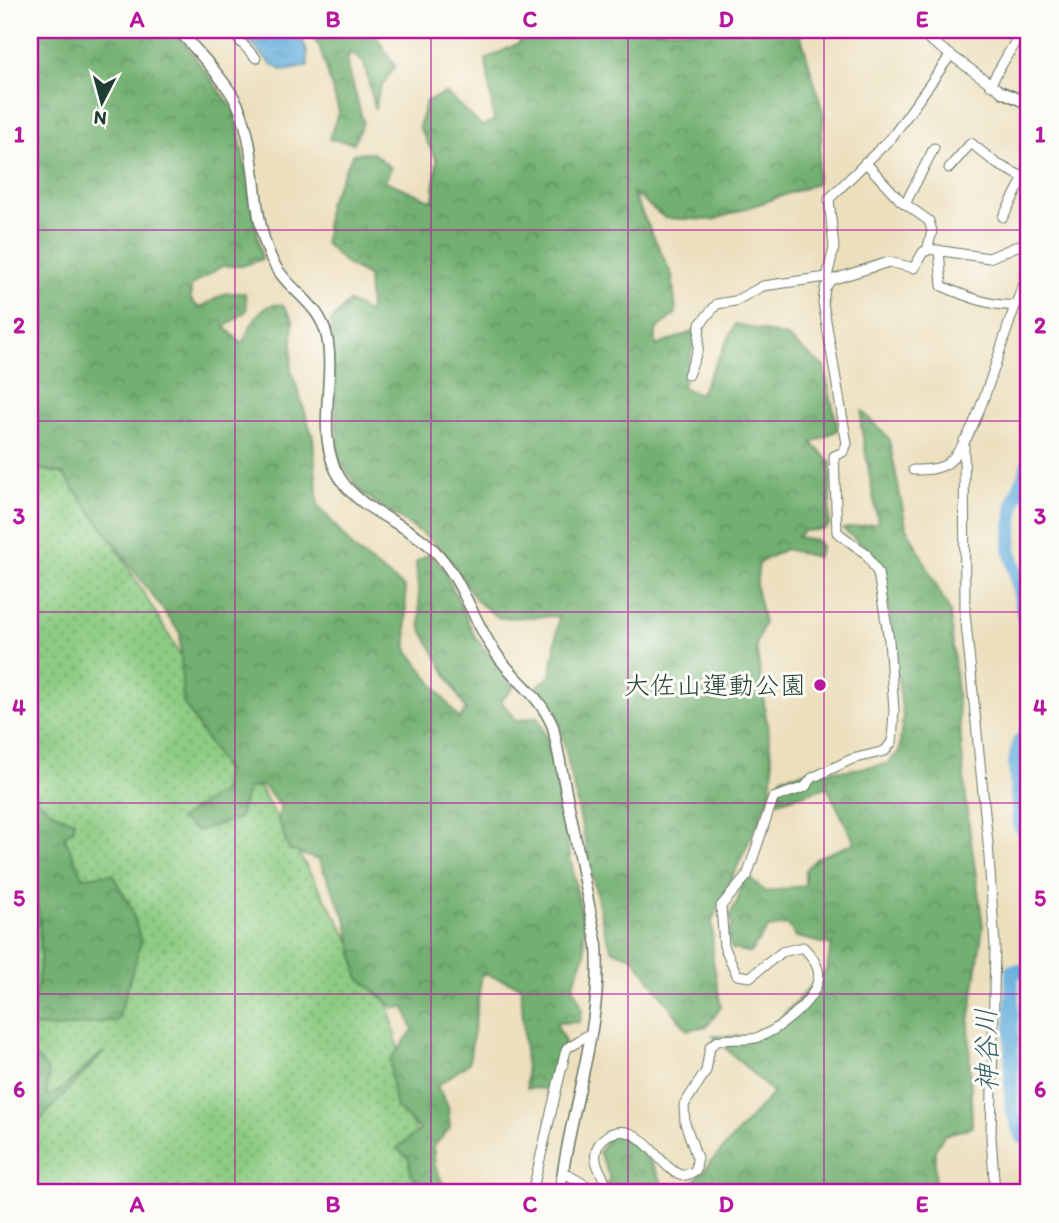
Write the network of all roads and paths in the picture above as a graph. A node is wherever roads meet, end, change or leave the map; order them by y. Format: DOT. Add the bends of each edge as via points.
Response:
graph roads {
  1 [pos="179,30"];
  2 [pos="229,30"];
  3 [pos="916,30"];
  4 [pos="1022,30"];
  5 [pos="950,56"];
  6 [pos="256,58"];
  7 [pos="990,85"];
  8 [pos="1002,92"];
  9 [pos="1029,104"];
  10 [pos="934,148"];
  11 [pos="865,162"];
  12 [pos="949,168"];
  13 [pos="1028,176"];
  14 [pos="905,204"];
  15 [pos="1003,217"];
  16 [pos="1029,241"];
  17 [pos="939,250"];
  18 [pos="927,251"];
  19 [pos="1029,274"];
  20 [pos="829,279"];
  21 [pos="1014,305"];
  22 [pos="688,375"];
  23 [pos="964,440"];
  24 [pos="913,470"];
  25 [pos="591,1033"];
  26 [pos="564,1171"];
  27 [pos="532,1193"];
  28 [pos="560,1193"];
  29 [pos="599,1193"];
  30 [pos="608,1193"];
  31 [pos="995,1193"];
  1 -- 25 [label="street" via="240,108 273,263 315,308 324,325 329,351 327,437 340,478 383,516 431,547 450,568 497,656 545,707 553,727 597,945 599,970"];
  2 -- 6 [label="street"];
  3 -- 5 [label="street"];
  4 -- 7 [label="street"];
  5 -- 7 [label="street"];
  5 -- 11 [label="street" via="892,137"];
  7 -- 8 [label="street"];
  8 -- 9 [label="street"];
  10 -- 14 [label="street"];
  11 -- 14 [label="street"];
  11 -- 20 [label="street" via="829,199 834,248"];
  12 -- 13 [label="street" via="971,143 998,164"];
  13 -- 15 [label="street"];
  14 -- 18 [label="street" via="929,221 932,231"];
  16 -- 17 [label="street" via="989,258"];
  17 -- 18 [label="street"];
  17 -- 21 [label="street" via="942,286 974,300"];
  18 -- 20 [label="street" via="914,268 889,262"];
  19 -- 21 [label="street"];
  20 -- 22 [label="street" via="762,286 735,301 718,304 700,324 698,351"];
  20 -- 30 [label="street" via="823,303 847,444 834,456 837,532 866,554 878,573 889,640 892,742 885,751 852,759 812,778 806,787 773,798 747,876 721,906 724,946 737,975 750,977 782,952 803,947 818,970 818,981 811,995 768,1032 755,1038 719,1040 710,1046 706,1071 684,1105 696,1170 678,1174 639,1138 613,1134 596,1150"];
  21 -- 23 [label="street"];
  23 -- 24 [label="street" via="948,464"];
  23 -- 31 [label="street" via="965,613 995,946 991,1137"];
  25 -- 26 [label="street"];
  25 -- 27 [label="street" via="565,1054"];
  26 -- 28 [label="street"];
  26 -- 29 [label="street"];
}
